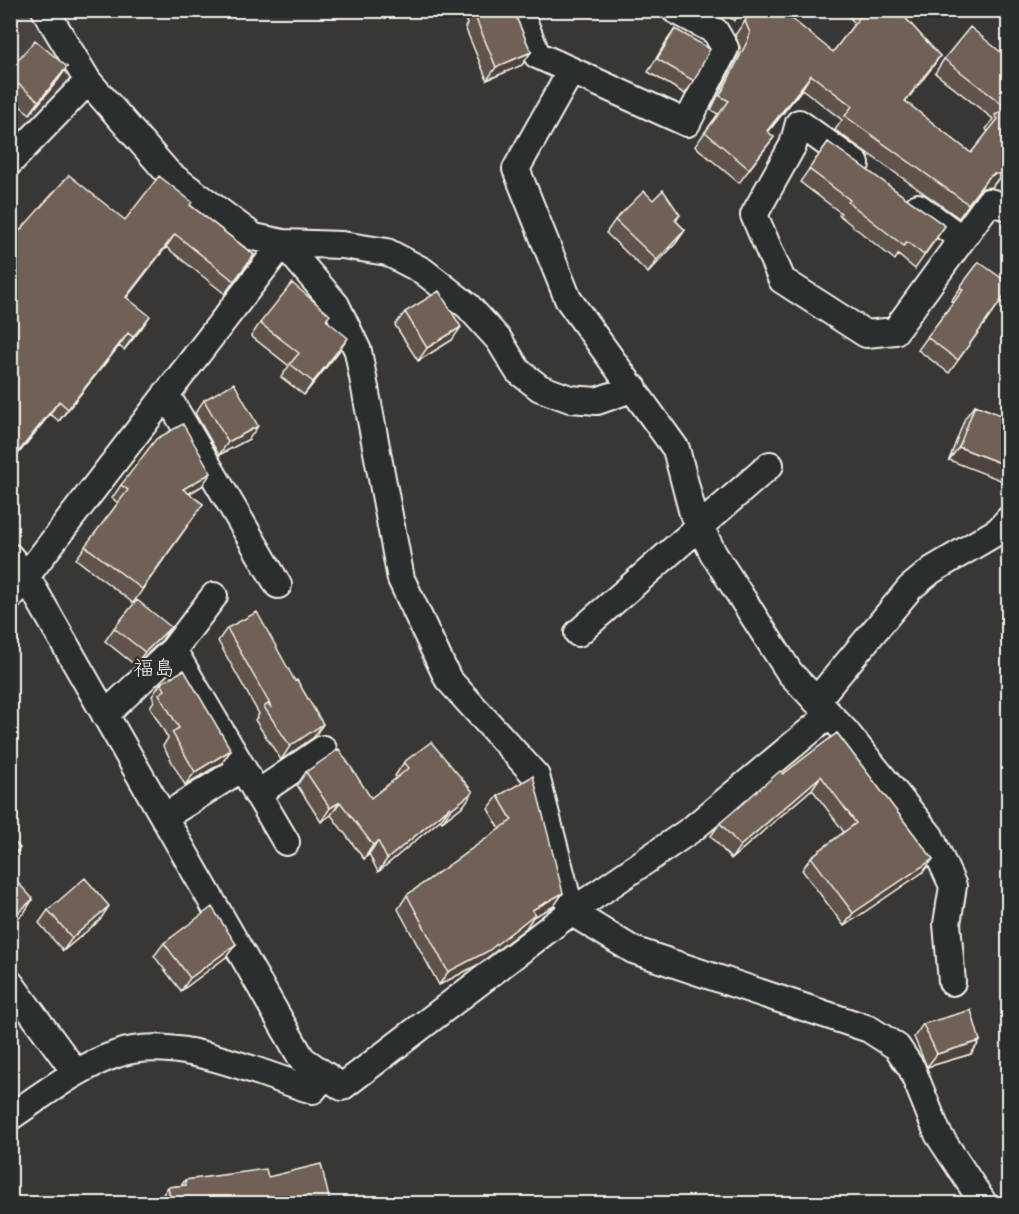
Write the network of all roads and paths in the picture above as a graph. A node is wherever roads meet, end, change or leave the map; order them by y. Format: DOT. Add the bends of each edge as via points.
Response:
graph roads {
  1 [pos="45,10"];
  2 [pos="519,10"];
  3 [pos="675,10"];
  4 [pos="571,71"];
  5 [pos="88,81"];
  6 [pos="10,162"];
  7 [pos="1008,207"];
  8 [pos="962,239"];
  9 [pos="283,243"];
  10 [pos="634,388"];
  11 [pos="166,394"];
  12 [pos="770,465"];
  13 [pos="1008,520"];
  14 [pos="699,526"];
  15 [pos="18,566"];
  16 [pos="278,585"];
  17 [pos="214,596"];
  18 [pos="10,597"];
  19 [pos="579,633"];
  20 [pos="173,650"];
  21 [pos="822,708"];
  22 [pos="105,715"];
  23 [pos="323,749"];
  24 [pos="242,768"];
  25 [pos="257,794"];
  26 [pos="164,817"];
  27 [pos="286,842"];
  28 [pos="571,912"];
  29 [pos="952,982"];
  30 [pos="10,983"];
  31 [pos="76,1073"];
  32 [pos="325,1075"];
  33 [pos="10,1117"];
  34 [pos="984,1203"];
  1 -- 5 [label="street"];
  2 -- 4 [label="street" via="537,55"];
  3 -- 4 [label="street" via="716,31 725,48 687,123"];
  4 -- 10 [label="street" via="516,169 568,298"];
  5 -- 6 [label="street"];
  5 -- 9 [label="street" via="169,174 254,237"];
  7 -- 8 [label="street" via="989,202"];
  8 -- 8 [label="street" via="895,331 866,334 782,280 754,215 793,145 799,123"];
  9 -- 10 [label="street" via="342,245 387,252 423,271 468,306 499,340 518,371 540,388 570,399 597,401"];
  9 -- 11 [label="street"];
  9 -- 28 [label="street" via="336,305 358,351 401,579 448,679 536,776"];
  10 -- 14 [label="street" via="676,449"];
  11 -- 15 [label="street"];
  11 -- 16 [label="street"];
  12 -- 14 [label="street"];
  13 -- 21 [label="street" via="998,531 932,570 910,588"];
  14 -- 19 [label="street"];
  14 -- 21 [label="street" via="790,673"];
  15 -- 18 [label="street"];
  15 -- 22 [label="street"];
  17 -- 20 [label="street"];
  20 -- 22 [label="street"];
  20 -- 24 [label="street"];
  21 -- 28 [label="street" via="692,829"];
  21 -- 29 [label="street" via="930,836 953,886 947,924"];
  22 -- 26 [label="street"];
  23 -- 25 [label="street"];
  24 -- 25 [label="street"];
  24 -- 26 [label="street"];
  25 -- 27 [label="street"];
  26 -- 32 [label="street" via="302,1059"];
  28 -- 32 [label="street" via="342,1087"];
  28 -- 34 [label="street" via="633,950 869,1029 897,1047 912,1069 938,1134"];
  30 -- 31 [label="street"];
  31 -- 32 [label="street" via="118,1053 152,1048 234,1062 313,1090"];
  31 -- 33 [label="street"];
}
